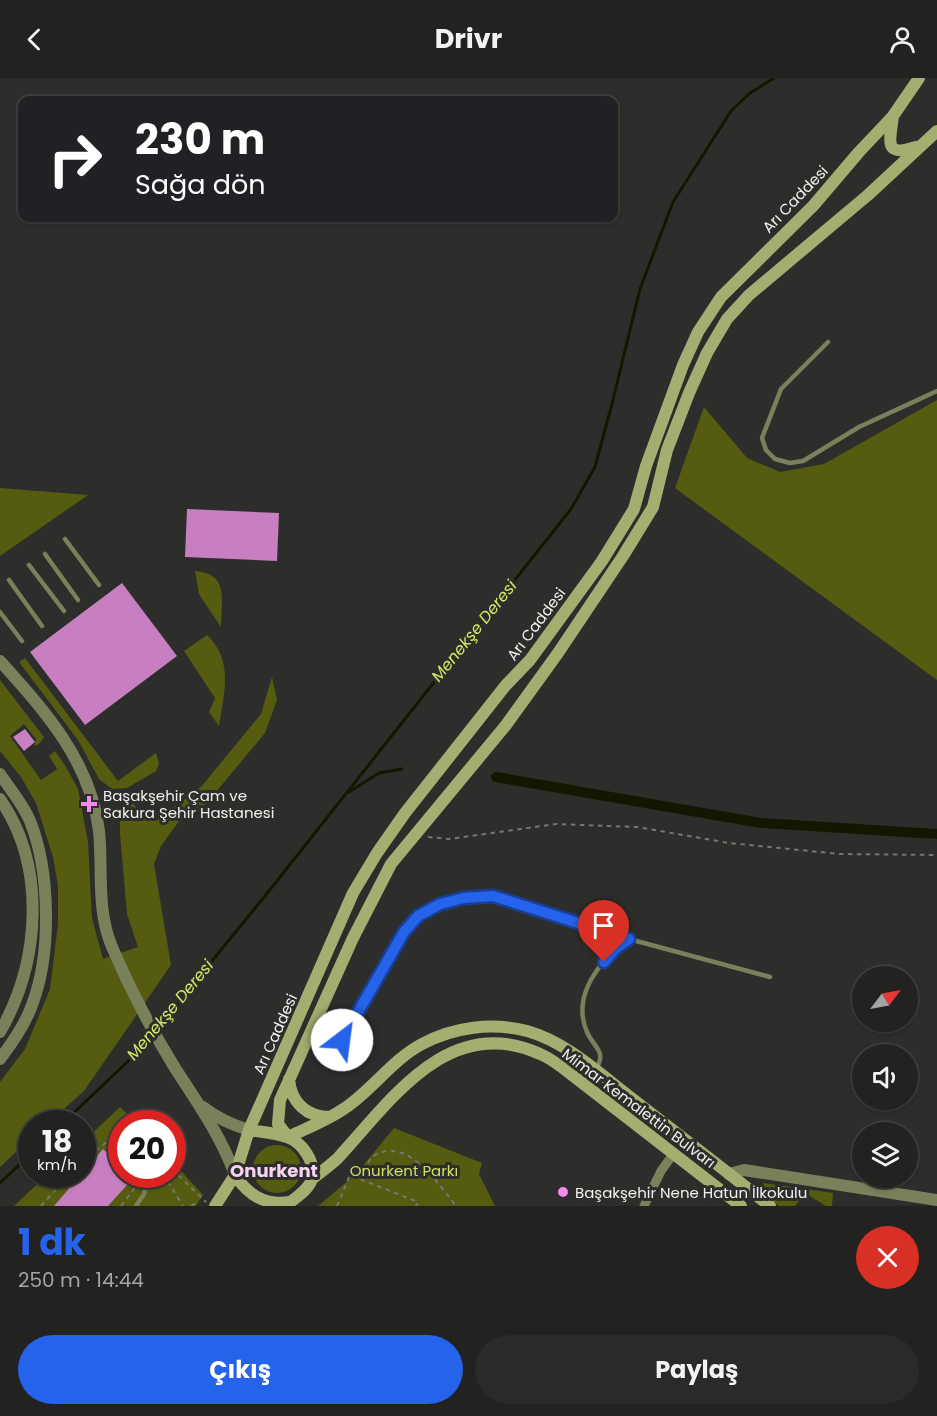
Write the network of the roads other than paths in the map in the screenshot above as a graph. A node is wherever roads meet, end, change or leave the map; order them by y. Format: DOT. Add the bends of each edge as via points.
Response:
graph roads {
  1 [pos="919,78"];
  2 [pos="893,116"];
  3 [pos="937,131"];
  4 [pos="920,146"];
  5 [pos="828,342"];
  6 [pos="937,391"];
  7 [pos="65,539"];
  8 [pos="45,554"];
  9 [pos="30,565"];
  10 [pos="9,580"];
  11 [pos="99,585"];
  12 [pos="78,600"];
  13 [pos="64,610"];
  14 [pos="0,612"];
  15 [pos="42,626"];
  16 [pos="22,641"];
  17 [pos="0,661"];
  18 [pos="0,774"];
  19 [pos="0,799"];
  20 [pos="629,939"];
  21 [pos="770,977"];
  22 [pos="0,1032"];
  23 [pos="307,1042"];
  24 [pos="0,1059"];
  25 [pos="595,1070"];
  26 [pos="289,1078"];
  27 [pos="198,1102"];
  28 [pos="330,1117"];
  29 [pos="249,1130"];
  30 [pos="288,1137"];
  31 [pos="674,1153"];
  32 [pos="729,1174"];
  33 [pos="235,1175"];
  34 [pos="312,1179"];
  35 [pos="146,1188"];
  36 [pos="937,1200"];
  37 [pos="288,1204"];
  38 [pos="136,1206"];
  39 [pos="215,1206"];
  40 [pos="644,1206"];
  41 [pos="741,1206"];
  42 [pos="770,1206"];
  1 -- 2 [label="main road, Arı Caddesi"];
  2 -- 4 [label="main road" via="893,148 902,152"];
  2 -- 29 [label="main road, Arı Caddesi" via="813,206 721,297 698,332 682,365 634,509 531,660 506,685 377,853 353,893"];
  3 -- 4 [label="main road, Arı Caddesi"];
  4 -- 23 [label="main road, Arı Caddesi" via="749,295 727,320 689,393 667,450 653,507 519,707 391,864"];
  5 -- 6 [label="lane" via="781,389 762,438 775,459 803,461 859,427"];
  7 -- 11 [label="lane"];
  8 -- 12 [label="lane"];
  9 -- 13 [label="lane"];
  10 -- 15 [label="lane"];
  14 -- 16 [label="lane"];
  17 -- 27 [label="street" via="60,734 84,772 96,808 100,892 111,944 147,1022"];
  18 -- 24 [label="street" via="29,818 45,884 46,909 42,960 33,1003 18,1035"];
  19 -- 22 [label="street" via="24,847 32,890 27,962"];
  20 -- 21 [label="lane"];
  20 -- 23 [label="lane" via="493,896 440,904 418,916 404,932 342,1040 333,1047"];
  20 -- 25 [label="lane" via="594,974 585,992 581,1009 585,1025 601,1054"];
  23 -- 26 [label="main road, Arı Caddesi"];
  25 -- 28 [label="main road" via="562,1047 527,1031 484,1026 464,1029 420,1045"];
  25 -- 32 [label="main road"];
  26 -- 28 [label="main road" via="290,1089 303,1109"];
  26 -- 30 [label="main road, Arı Caddesi" via="278,1112 278,1124"];
  27 -- 29 [label="street" via="214,1116"];
  27 -- 33 [label="street"];
  28 -- 30 [label="main road"];
  29 -- 30 [label="main road"];
  29 -- 33 [label="main road, Arı Caddesi"];
  30 -- 34 [label="main road" via="308,1154"];
  31 -- 34 [label="main road, Mimar Kemalettin Bulvarı" via="541,1054 499,1043 469,1047 434,1061 410,1079 335,1160"];
  31 -- 40 [label="street"];
  31 -- 41 [label="main road, Mimar Kemalettin Bulvarı"];
  32 -- 36 [label="street" via="744,1170"];
  32 -- 42 [label="main road"];
  33 -- 37 [label="main road" via="245,1190 259,1199"];
  33 -- 39 [label="main road"];
  34 -- 37 [label="main road"];
  35 -- 38 [label="lane"];
}
